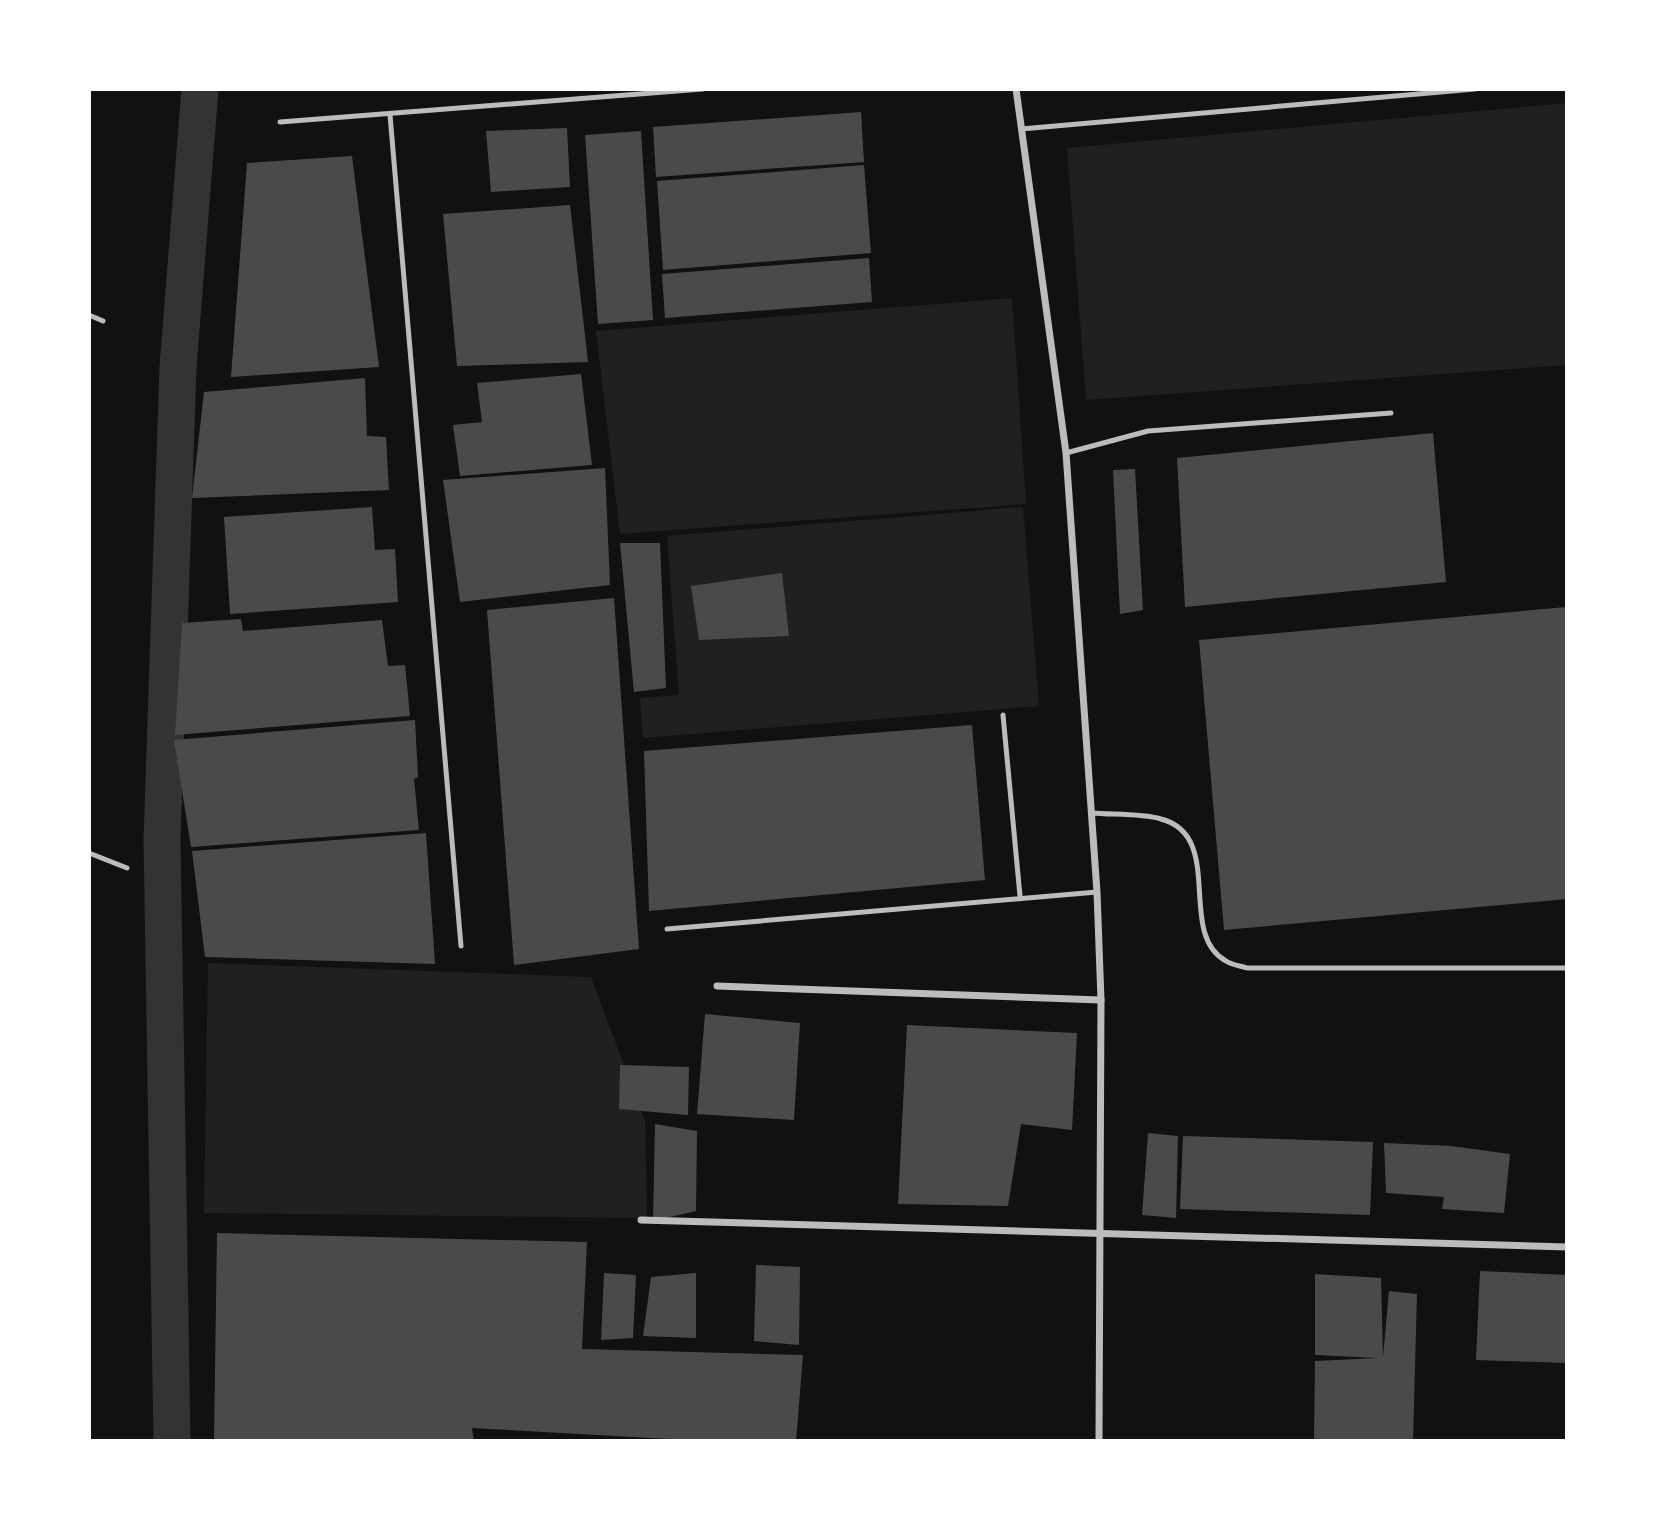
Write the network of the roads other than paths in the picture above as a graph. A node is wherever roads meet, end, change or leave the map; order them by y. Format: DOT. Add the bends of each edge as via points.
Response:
graph roads {
  1 [pos="703,89"];
  2 [pos="1016,89"];
  3 [pos="1475,89"];
  4 [pos="390,115"];
  5 [pos="280,122"];
  6 [pos="1021,129"];
  7 [pos="89,316"];
  8 [pos="103,321"];
  9 [pos="1391,413"];
  10 [pos="1066,453"];
  11 [pos="1003,715"];
  12 [pos="1091,813"];
  13 [pos="89,853"];
  14 [pos="127,868"];
  15 [pos="1097,891"];
  16 [pos="1020,896"];
  17 [pos="667,929"];
  18 [pos="461,946"];
  19 [pos="1567,968"];
  20 [pos="717,986"];
  21 [pos="1101,1000"];
  22 [pos="641,1220"];
  23 [pos="1099,1236"];
  24 [pos="1567,1247"];
  25 [pos="1099,1441"];
  1 -- 4 [label="lane"];
  2 -- 6 [label="street"];
  3 -- 6 [label="lane"];
  4 -- 5 [label="lane"];
  4 -- 18 [label="lane"];
  6 -- 10 [label="street"];
  7 -- 8 [label="lane"];
  9 -- 10 [label="lane" via="1148,431"];
  10 -- 12 [label="street"];
  11 -- 16 [label="lane"];
  12 -- 15 [label="street"];
  12 -- 19 [label="lane" via="1161,819 1188,834 1195,850 1204,928 1214,950 1226,961 1247,968"];
  13 -- 14 [label="lane"];
  15 -- 16 [label="lane"];
  15 -- 21 [label="street"];
  16 -- 17 [label="lane"];
  20 -- 21 [label="street"];
  21 -- 23 [label="street"];
  22 -- 23 [label="street"];
  23 -- 24 [label="street"];
  23 -- 25 [label="street"];
}
